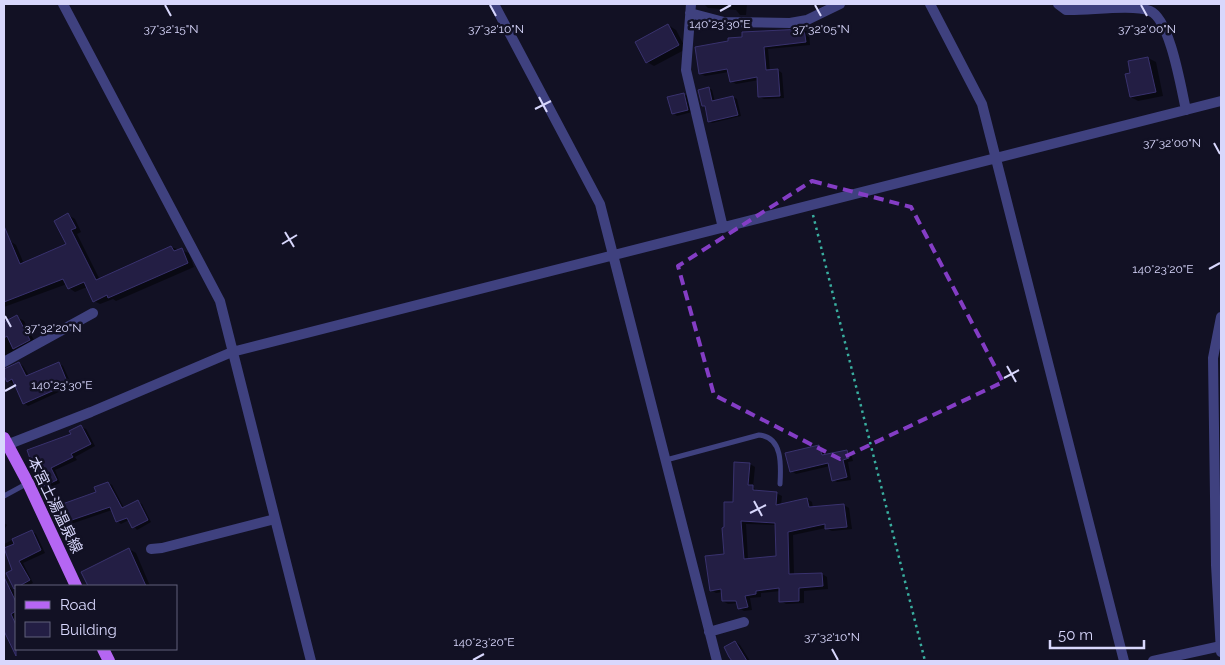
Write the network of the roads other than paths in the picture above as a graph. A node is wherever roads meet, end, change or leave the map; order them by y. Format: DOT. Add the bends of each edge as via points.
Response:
graph roads {
  1 [pos="63,4"];
  2 [pos="494,4"];
  3 [pos="840,4"];
  4 [pos="930,4"];
  5 [pos="1058,4"];
  6 [pos="690,8"];
  7 [pos="1221,101"];
  8 [pos="1186,110"];
  9 [pos="996,159"];
  10 [pos="723,228"];
  11 [pos="614,257"];
  12 [pos="93,313"];
  13 [pos="1221,317"];
  14 [pos="232,352"];
  15 [pos="4,362"];
  16 [pos="5,443"];
  17 [pos="665,460"];
  18 [pos="28,483"];
  19 [pos="780,484"];
  20 [pos="4,496"];
  21 [pos="275,519"];
  22 [pos="151,549"];
  23 [pos="76,585"];
  24 [pos="744,622"];
  25 [pos="709,632"];
  26 [pos="1221,646"];
  27 [pos="1221,652"];
  28 [pos="311,661"];
  29 [pos="717,661"];
  30 [pos="1124,661"];
  31 [pos="1153,661"];
  1 -- 14 [label="street" via="220,301"];
  2 -- 11 [label="street" via="595,193"];
  3 -- 6 [label="street" via="807,20 790,23 724,22"];
  4 -- 9 [label="street" via="982,104"];
  5 -- 8 [label="street" via="1066,10 1134,9 1157,15 1167,36"];
  6 -- 10 [label="street" via="686,70"];
  7 -- 8 [label="street"];
  8 -- 9 [label="street"];
  9 -- 10 [label="street"];
  9 -- 30 [label="street"];
  10 -- 11 [label="street"];
  11 -- 14 [label="street"];
  11 -- 17 [label="street"];
  12 -- 15 [label="street"];
  13 -- 26 [label="street" via="1213,358 1216,565"];
  14 -- 16 [label="street" via="90,412"];
  14 -- 21 [label="street"];
  16 -- 18 [label="main road, 本宮土湯温泉線"];
  17 -- 19 [label="lane" via="759,435 768,436 780,459"];
  17 -- 25 [label="street"];
  18 -- 20 [label="lane"];
  18 -- 23 [label="main road, 本宮土湯温泉線"];
  21 -- 22 [label="street"];
  21 -- 28 [label="street"];
  24 -- 25 [label="street"];
  25 -- 29 [label="street"];
  26 -- 27 [label="street"];
  26 -- 31 [label="street"];
}
